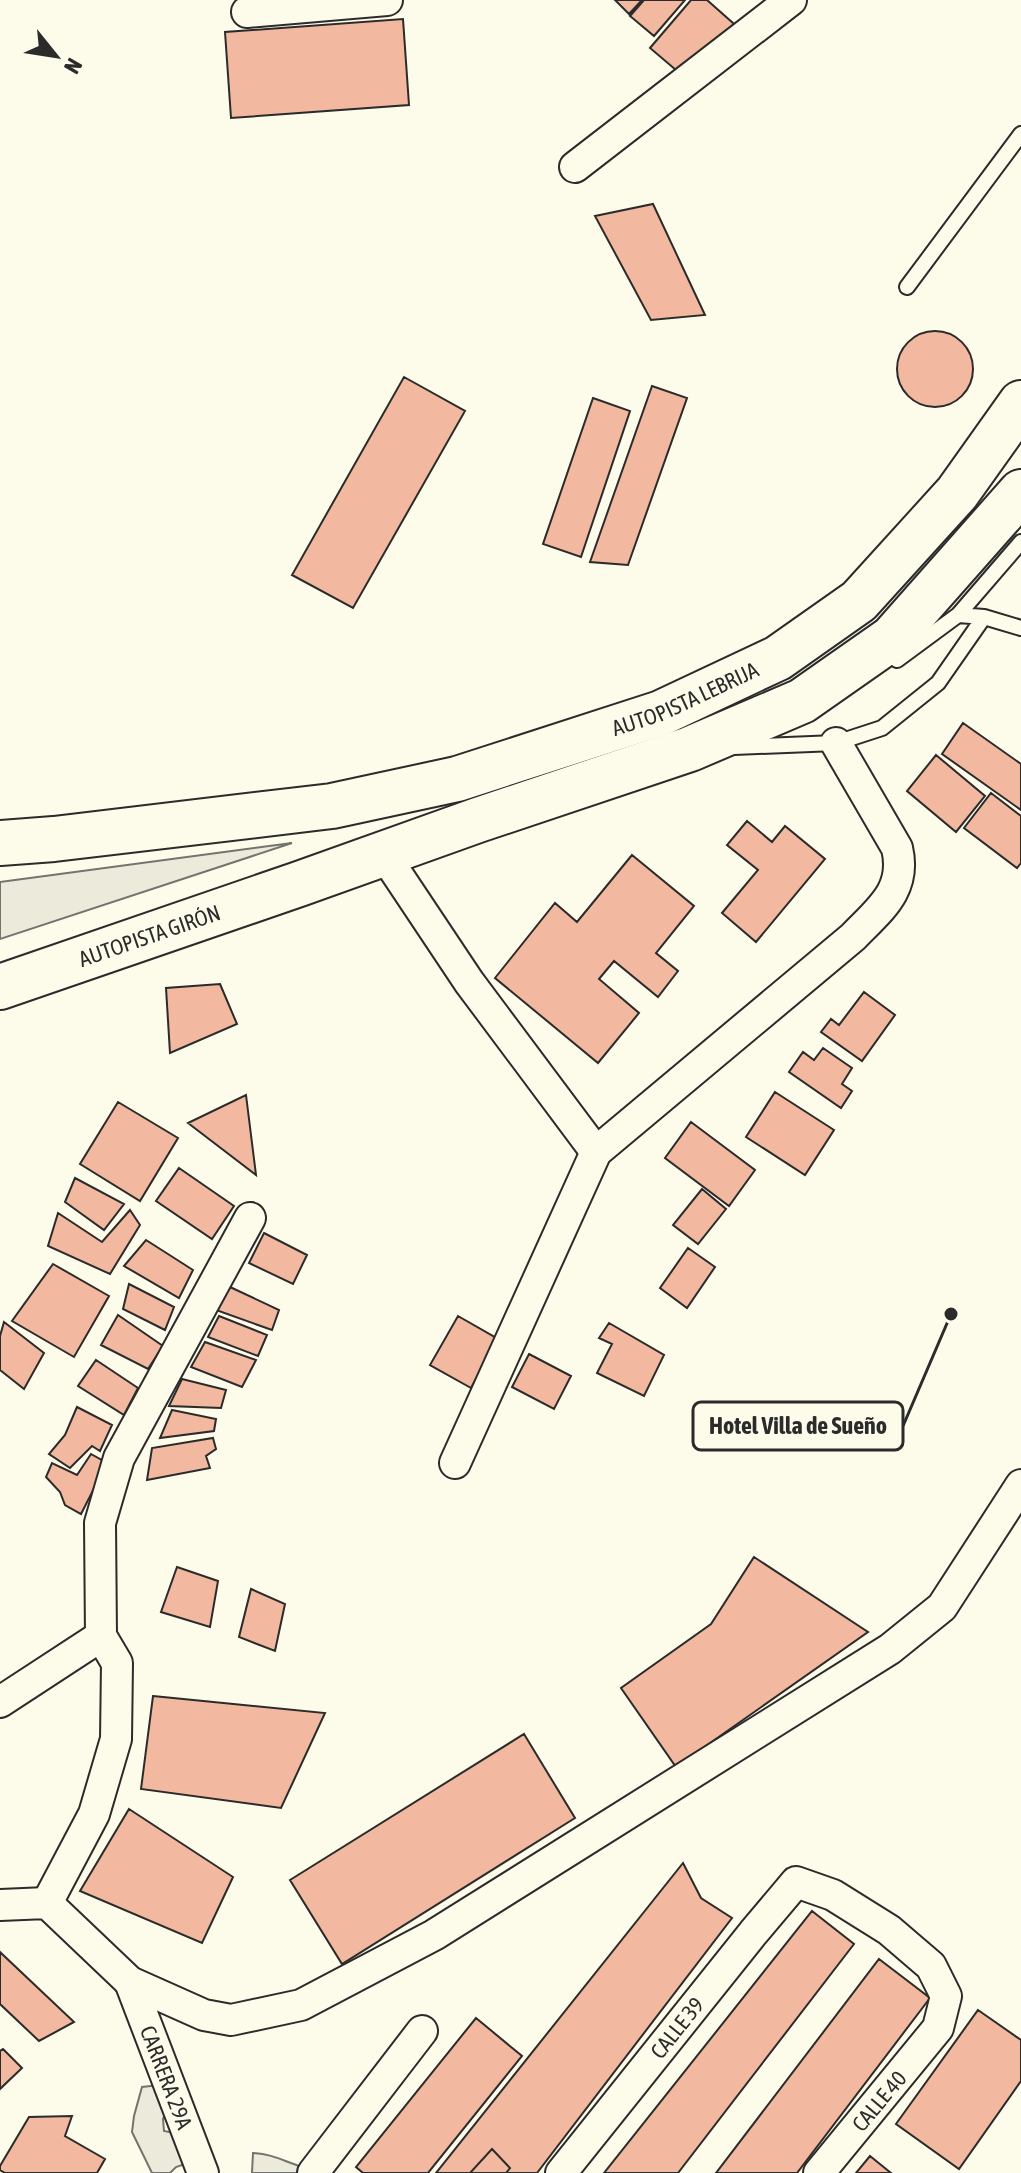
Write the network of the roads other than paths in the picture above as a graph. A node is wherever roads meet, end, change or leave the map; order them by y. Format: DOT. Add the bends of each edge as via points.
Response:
graph roads {
  1 [pos="387,0"];
  2 [pos="791,0"];
  3 [pos="247,12"];
  4 [pos="1021,134"];
  5 [pos="575,167"];
  6 [pos="907,287"];
  7 [pos="1021,403"];
  8 [pos="1021,492"];
  9 [pos="1021,542"];
  10 [pos="958,615"];
  11 [pos="984,617"];
  12 [pos="1021,628"];
  13 [pos="889,665"];
  14 [pos="836,743"];
  15 [pos="690,749"];
  16 [pos="247,817"];
  17 [pos="0,843"];
  18 [pos="383,853"];
  19 [pos="0,865"];
  20 [pos="299,884"];
  21 [pos="0,957"];
  22 [pos="0,987"];
  23 [pos="596,1152"];
  24 [pos="250,1218"];
  25 [pos="455,1463"];
  26 [pos="1021,1485"];
  27 [pos="101,1636"];
  28 [pos="0,1702"];
  29 [pos="47,1903"];
  30 [pos="0,1905"];
  31 [pos="130,1982"];
  32 [pos="938,2028"];
  33 [pos="422,2031"];
  34 [pos="203,2173"];
  35 [pos="313,2173"];
  36 [pos="561,2173"];
  37 [pos="819,2173"];
  1 -- 3 [label="street"];
  2 -- 5 [label="street"];
  4 -- 6 [label="lane"];
  7 -- 16 [label="highway, AUTOPISTA LEBRIJA" via="957,493 859,601 778,658 661,713 457,779 332,806"];
  8 -- 15 [label="highway, AUTOPISTA LEBRIJA" via="892,638 848,677"];
  9 -- 10 [label="lane"];
  10 -- 11 [label="lane"];
  10 -- 13 [label="lane"];
  11 -- 12 [label="lane"];
  11 -- 14 [label="lane" via="938,683 882,728"];
  14 -- 15 [label="lane"];
  14 -- 23 [label="street" via="897,848 896,887 889,900 853,937"];
  15 -- 18 [label="highway, AUTOPISTA LEBRIJA"];
  16 -- 17 [label="highway"];
  16 -- 19 [label="highway" via="183,845"];
  18 -- 20 [label="highway, AUTOPISTA LEBRIJA"];
  18 -- 23 [label="street" via="469,982"];
  20 -- 21 [label="highway" via="214,891"];
  20 -- 22 [label="highway, AUTOPISTA GIRÓN"];
  23 -- 25 [label="street"];
  24 -- 27 [label="street" via="119,1458 100,1523"];
  26 -- 31 [label="street" via="942,1607 890,1649 434,1935 301,2005 231,2020 204,2015"];
  27 -- 28 [label="street"];
  27 -- 29 [label="street" via="117,1663 116,1739 94,1814"];
  29 -- 30 [label="street"];
  29 -- 31 [label="street"];
  31 -- 34 [label="street, CARRERA 29A"];
  32 -- 36 [label="street, CALLE 39" via="946,1996 931,1966 889,1930 833,1895 796,1882"];
  32 -- 37 [label="street, CALLE 40"];
  33 -- 35 [label="street"];
}
